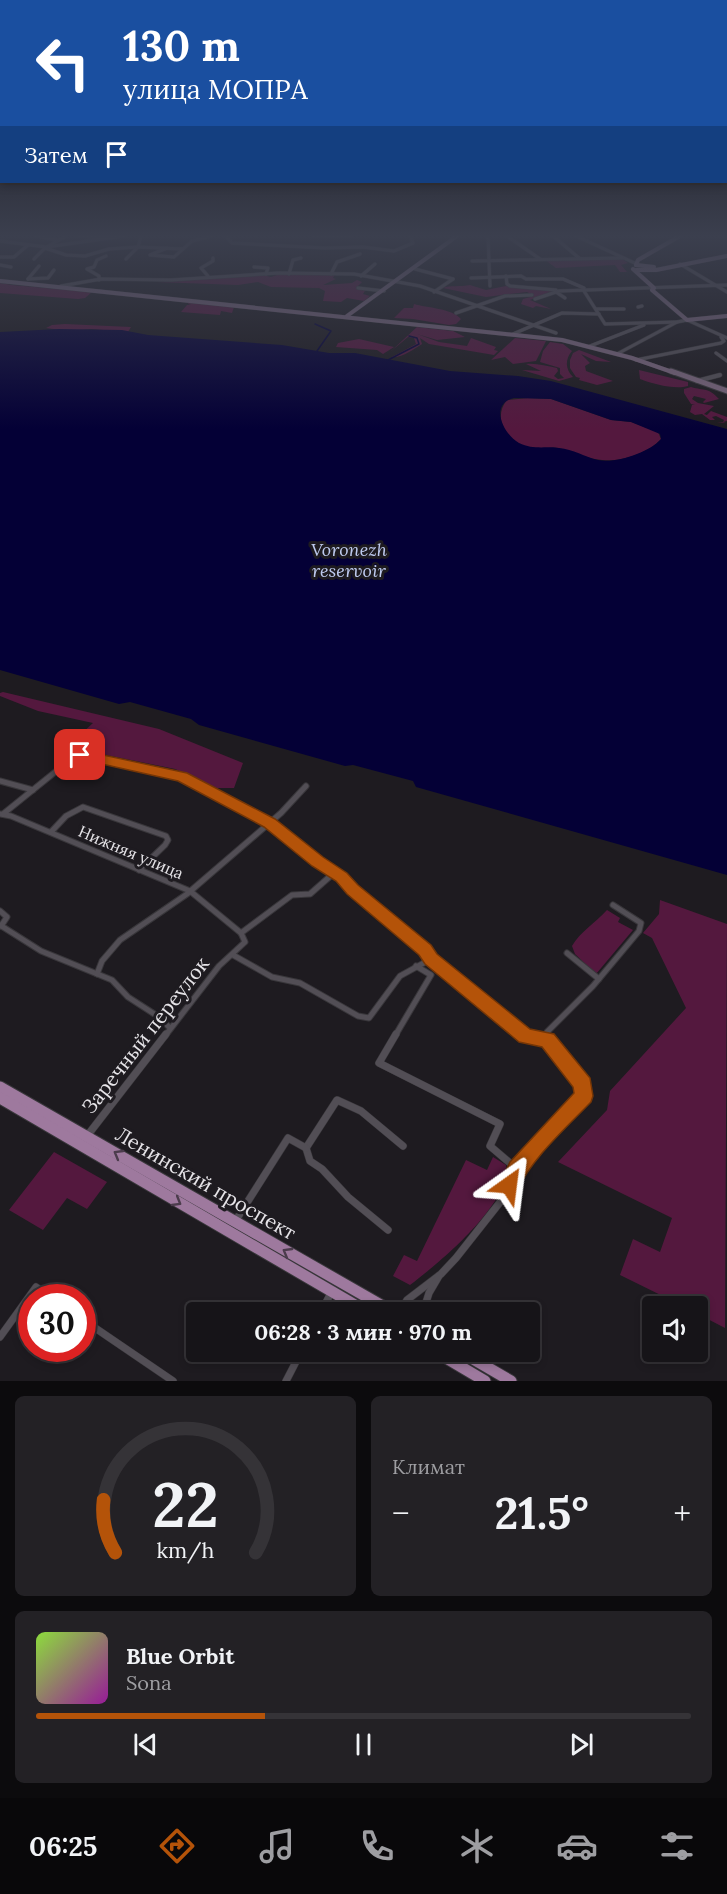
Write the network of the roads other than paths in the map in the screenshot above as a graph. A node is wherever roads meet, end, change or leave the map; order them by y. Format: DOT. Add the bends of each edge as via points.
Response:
graph roads {
  1 [pos="198,300"];
  2 [pos="370,300"];
  3 [pos="459,300"];
  4 [pos="491,300"];
  5 [pos="590,300"];
  6 [pos="664,300"];
  7 [pos="472,305"];
  8 [pos="596,309"];
  9 [pos="624,309"];
  10 [pos="456,313"];
  11 [pos="599,314"];
  12 [pos="347,316"];
  13 [pos="727,316"];
  14 [pos="687,320"];
  15 [pos="677,322"];
  16 [pos="652,323"];
  17 [pos="532,325"];
  18 [pos="708,330"];
  19 [pos="556,333"];
  20 [pos="513,334"];
  21 [pos="727,338"];
  22 [pos="590,346"];
  23 [pos="716,353"];
  24 [pos="617,354"];
  25 [pos="636,360"];
  26 [pos="727,361"];
  27 [pos="720,375"];
  28 [pos="697,381"];
  29 [pos="727,391"];
  30 [pos="58,749"];
  31 [pos="80,755"];
  32 [pos="0,781"];
  33 [pos="306,786"];
  34 [pos="33,790"];
  35 [pos="1,814"];
  36 [pos="270,823"];
  37 [pos="51,832"];
  38 [pos="138,870"];
  39 [pos="335,872"];
  40 [pos="190,891"];
  41 [pos="613,905"];
  42 [pos="0,911"];
  43 [pos="1,925"];
  44 [pos="241,933"];
  45 [pos="567,952"];
  46 [pos="233,955"];
  47 [pos="431,959"];
  48 [pos="416,966"];
  49 [pos="97,974"];
  50 [pos="599,980"];
  51 [pos="169,1028"];
  52 [pos="547,1040"];
  53 [pos="0,1087"];
  54 [pos="0,1098"];
  55 [pos="87,1136"];
  56 [pos="403,1146"];
  57 [pos="306,1148"];
  58 [pos="517,1169"];
  59 [pos="235,1222"];
  60 [pos="388,1230"];
  61 [pos="441,1274"];
  62 [pos="331,1293"];
  63 [pos="326,1302"];
  64 [pos="348,1302"];
  65 [pos="375,1302"];
  66 [pos="406,1302"];
  67 [pos="426,1302"];
  68 [pos="18,1312"];
  69 [pos="96,1329"];
  70 [pos="0,1337"];
  71 [pos="296,1362"];
  72 [pos="453,1362"];
  73 [pos="478,1362"];
  74 [pos="173,1381"];
  75 [pos="286,1381"];
  76 [pos="485,1381"];
  77 [pos="511,1381"];
  1 -- 12 [label="main road"];
  2 -- 12 [label="main road"];
  3 -- 7 [label="street"];
  4 -- 7 [label="street"];
  5 -- 8 [label="street"];
  6 -- 14 [label="main road"];
  7 -- 10 [label="street"];
  7 -- 17 [label="street"];
  8 -- 9 [label="street"];
  8 -- 11 [label="street"];
  11 -- 16 [label="street" via="605,324"];
  11 -- 17 [label="street" via="562,313"];
  12 -- 20 [label="main road"];
  13 -- 14 [label="main road"];
  14 -- 15 [label="street"];
  14 -- 18 [label="street"];
  15 -- 16 [label="street"];
  15 -- 24 [label="street"];
  16 -- 22 [label="street"];
  17 -- 19 [label="street"];
  17 -- 20 [label="street"];
  18 -- 21 [label="street"];
  18 -- 25 [label="street" via="724,341"];
  20 -- 22 [label="main road"];
  22 -- 24 [label="main road"];
  23 -- 26 [label="street"];
  24 -- 25 [label="main road"];
  25 -- 28 [label="main road"];
  27 -- 28 [label="street"];
  28 -- 29 [label="main road"];
  30 -- 31 [label="street"];
  31 -- 34 [label="street"];
  31 -- 36 [label="street" via="182,777"];
  32 -- 34 [label="street"];
  33 -- 36 [label="street" via="292,805"];
  34 -- 35 [label="street"];
  35 -- 37 [label="street, Нижняя улица"];
  36 -- 39 [label="street"];
  36 -- 40 [label="street"];
  37 -- 38 [label="street, Нижняя улица"];
  37 -- 38 [label="street" via="66,816 83,807 166,836 165,845"];
  38 -- 40 [label="street, Нижняя улица"];
  39 -- 44 [label="street" via="310,894 292,895"];
  39 -- 47 [label="street"];
  40 -- 44 [label="street, Нижняя улица"];
  40 -- 49 [label="street" via="125,936"];
  41 -- 50 [label="street" via="641,923 635,937"];
  42 -- 43 [label="street" via="7,917"];
  43 -- 49 [label="street" via="41,951"];
  44 -- 46 [label="street, Заречный переулок" via="245,942"];
  45 -- 50 [label="street"];
  46 -- 48 [label="street" via="272,978 300,983 323,999 369,1018 400,976"];
  46 -- 51 [label="street, Заречный переулок" via="219,966"];
  47 -- 48 [label="street"];
  47 -- 52 [label="street" via="525,1036"];
  48 -- 58 [label="street" via="431,975 379,1063 500,1124 490,1146"];
  49 -- 51 [label="street" via="112,980"];
  50 -- 52 [label="street" via="547,1032"];
  51 -- 55 [label="street, Заречный переулок"];
  52 -- 58 [label="street" via="583,1084 584,1096"];
  53 -- 55 [label="main road, Ленинский проспект"];
  54 -- 62 [label="main road, Ленинский проспект, one-way"];
  59 -- 55 [label="main road, Ленинский проспект, one-way"];
  56 -- 57 [label="street" via="361,1111 337,1100"];
  57 -- 59 [label="street" via="288,1138"];
  57 -- 60 [label="street" via="310,1161"];
  58 -- 61 [label="street" via="501,1201"];
  65 -- 59 [label="main road, Ленинский проспект, one-way"];
  61 -- 66 [label="street"];
  61 -- 67 [label="street"];
  62 -- 63 [label="street"];
  62 -- 64 [label="main road, Ленинский проспект"];
  68 -- 70 [label="street"];
  69 -- 74 [label="street"];
  71 -- 75 [label="street"];
  72 -- 76 [label="main road"];
  73 -- 77 [label="main road"];
}
